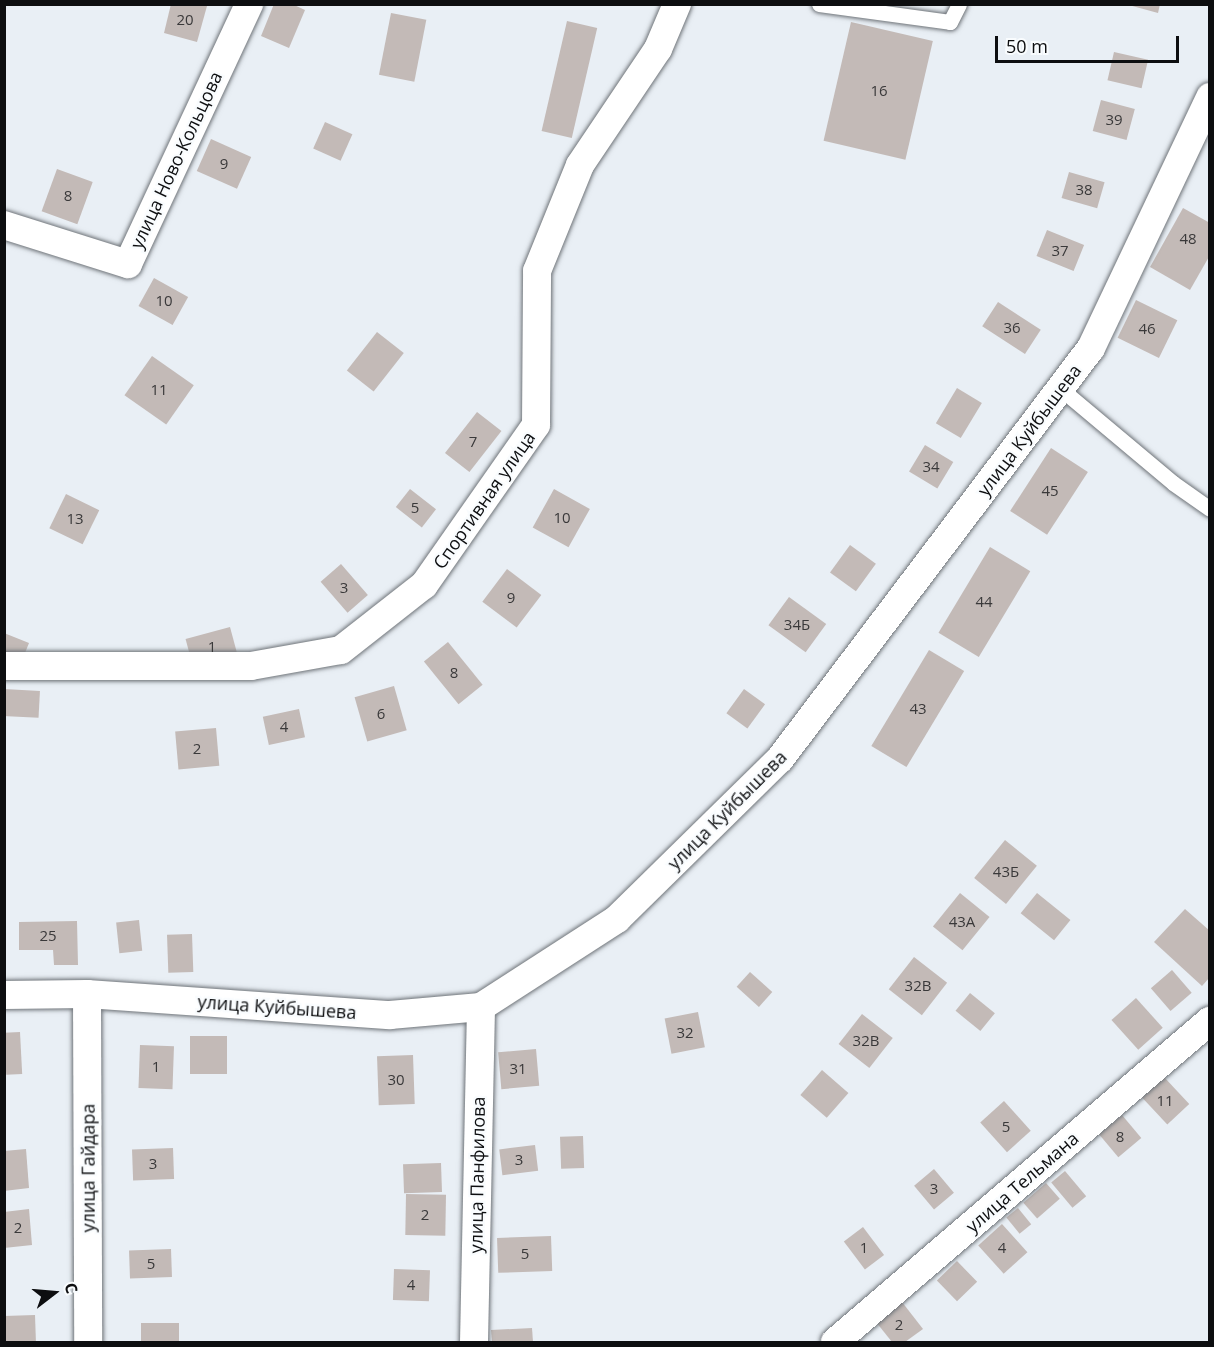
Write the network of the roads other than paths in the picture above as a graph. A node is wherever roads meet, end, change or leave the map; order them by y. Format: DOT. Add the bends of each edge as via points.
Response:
graph roads {
  1 [pos="249,4"];
  2 [pos="677,4"];
  3 [pos="819,4"];
  4 [pos="959,4"];
  5 [pos="1209,97"];
  6 [pos="4,225"];
  7 [pos="1061,389"];
  8 [pos="1209,509"];
  9 [pos="4,666"];
  10 [pos="87,993"];
  11 [pos="4,995"];
  12 [pos="481,1007"];
  13 [pos="1209,1021"];
  14 [pos="88,1342"];
  15 [pos="474,1342"];
  16 [pos="835,1342"];
  1 -- 6 [label="street, улица Ново-Кольцова" via="128,264"];
  2 -- 9 [label="street, Спортивная улица" via="658,49 580,165 537,271 536,425 424,585 341,650 251,666"];
  3 -- 4 [label="lane" via="950,22"];
  5 -- 7 [label="street, улица Куйбышева" via="1091,348"];
  7 -- 8 [label="lane"];
  7 -- 12 [label="street, улица Куйбышева" via="780,759 617,919"];
  10 -- 11 [label="street, улица Куйбышева"];
  10 -- 12 [label="street, улица Куйбышева" via="390,1015"];
  10 -- 14 [label="street, улица Гайдара"];
  12 -- 15 [label="street, улица Панфилова"];
  13 -- 16 [label="street, улица Тельмана"];
}
